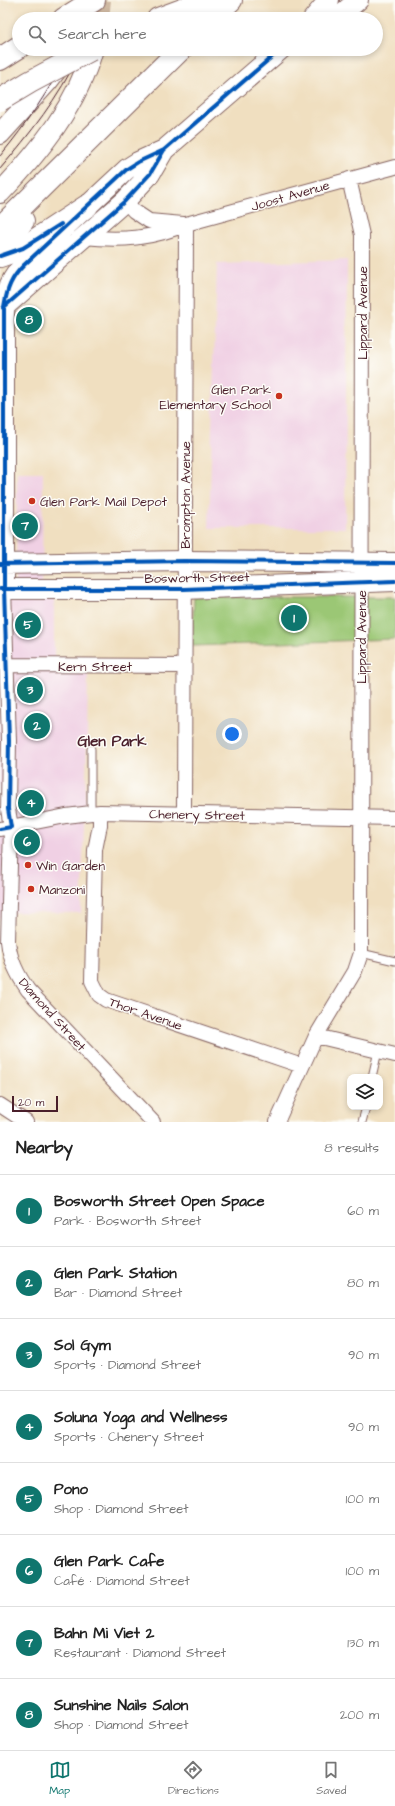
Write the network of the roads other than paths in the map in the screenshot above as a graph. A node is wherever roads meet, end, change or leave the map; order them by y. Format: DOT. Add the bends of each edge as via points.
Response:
graph roads {
  1 [pos="94,0"];
  2 [pos="209,0"];
  3 [pos="231,0"];
  4 [pos="329,0"];
  5 [pos="358,0"];
  6 [pos="75,12"];
  7 [pos="177,12"];
  8 [pos="218,12"];
  9 [pos="319,12"];
  10 [pos="344,12"];
  11 [pos="12,51"];
  12 [pos="66,56"];
  13 [pos="79,56"];
  14 [pos="90,56"];
  15 [pos="174,56"];
  16 [pos="273,56"];
  17 [pos="282,56"];
  18 [pos="0,59"];
  19 [pos="247,78"];
  20 [pos="0,100"];
  21 [pos="0,134"];
  22 [pos="89,141"];
  23 [pos="164,150"];
  24 [pos="395,167"];
  25 [pos="349,179"];
  26 [pos="0,193"];
  27 [pos="125,201"];
  28 [pos="87,206"];
  29 [pos="186,224"];
  30 [pos="0,228"];
  31 [pos="84,236"];
  32 [pos="0,248"];
  33 [pos="0,256"];
  34 [pos="2,308"];
  35 [pos="184,561"];
  36 [pos="395,562"];
  37 [pos="2,564"];
  38 [pos="362,572"];
  39 [pos="395,581"];
  40 [pos="2,588"];
  41 [pos="184,589"];
  42 [pos="6,665"];
  43 [pos="184,666"];
  44 [pos="91,749"];
  45 [pos="4,764"];
  46 [pos="96,813"];
  47 [pos="184,814"];
  48 [pos="361,818"];
  49 [pos="395,818"];
  50 [pos="5,828"];
  51 [pos="361,953"];
  52 [pos="395,961"];
  53 [pos="316,1036"];
  54 [pos="378,1051"];
  55 [pos="395,1055"];
  56 [pos="302,1066"];
  57 [pos="373,1074"];
  58 [pos="0,1105"];
  59 [pos="365,1110"];
  60 [pos="26,1122"];
  61 [pos="153,1122"];
  62 [pos="277,1122"];
  63 [pos="362,1122"];
  1 -- 6 [label="main road"];
  2 -- 7 [label="main road"];
  3 -- 8 [label="main road"];
  4 -- 9 [label="main road"];
  5 -- 10 [label="main road"];
  11 -- 18 [label="main road"];
  12 -- 21 [label="main road"];
  13 -- 20 [label="main road, bridge"];
  14 -- 26 [label="main road" via="81,85 67,110 34,156"];
  15 -- 22 [label="main road"];
  16 -- 19 [label="main road"];
  17 -- 19 [label="main road"];
  19 -- 23 [label="main road"];
  22 -- 30 [label="main road"];
  22 -- 32 [label="main road"];
  23 -- 27 [label="main road" via="150,174"];
  23 -- 28 [label="main road, Diamond Street" via="128,169"];
  24 -- 25 [label="street, Joost Avenue"];
  25 -- 29 [label="street, Joost Avenue"];
  25 -- 38 [label="street, Lippard Avenue" via="362,235"];
  27 -- 29 [label="street, Joost Avenue" via="149,221"];
  27 -- 31 [label="main road"];
  28 -- 33 [label="main road" via="23,248"];
  28 -- 34 [label="main road, Diamond Street" via="14,275"];
  29 -- 31 [label="street, Joost Avenue" via="169,232 140,238 120,240"];
  29 -- 35 [label="street, Brompton Avenue"];
  31 -- 34 [label="main road"];
  34 -- 37 [label="main road, Diamond Street"];
  35 -- 37 [label="main road, Bosworth Street"];
  35 -- 38 [label="main road, Bosworth Street"];
  35 -- 41 [label="street, Brompton Avenue"];
  36 -- 38 [label="main road, Bosworth Street"];
  37 -- 40 [label="main road, Diamond Street"];
  38 -- 39 [label="main road, Bosworth Street"];
  38 -- 41 [label="main road, Bosworth Street"];
  38 -- 48 [label="street, Lippard Avenue"];
  40 -- 41 [label="main road, Bosworth Street"];
  40 -- 42 [label="street, Diamond Street"];
  41 -- 43 [label="street, Brompton Avenue"];
  42 -- 43 [label="street, Kern Street"];
  42 -- 45 [label="street, Diamond Street"];
  43 -- 47 [label="street, Brompton Avenue"];
  44 -- 46 [label="lane"];
  45 -- 50 [label="street, Diamond Street" via="8,809"];
  46 -- 47 [label="street, Chenery Street"];
  46 -- 50 [label="street, Chenery Street"];
  46 -- 56 [label="street, Thor Avenue" via="100,825 95,850 92,981 99,995"];
  47 -- 48 [label="street, Chenery Street"];
  48 -- 49 [label="street, Chenery Street"];
  48 -- 51 [label="street, Lippard Avenue"];
  50 -- 61 [label="street, Diamond Street" via="8,941 13,965 28,990"];
  51 -- 52 [label="lane"];
  51 -- 53 [label="street, Lippard Avenue" via="355,971"];
  53 -- 54 [label="street"];
  53 -- 56 [label="street, Lippard Avenue"];
  54 -- 55 [label="street"];
  54 -- 57 [label="lane"];
  56 -- 62 [label="street, Lippard Avenue"];
  58 -- 60 [label="street"];
  59 -- 63 [label="lane"];
}
